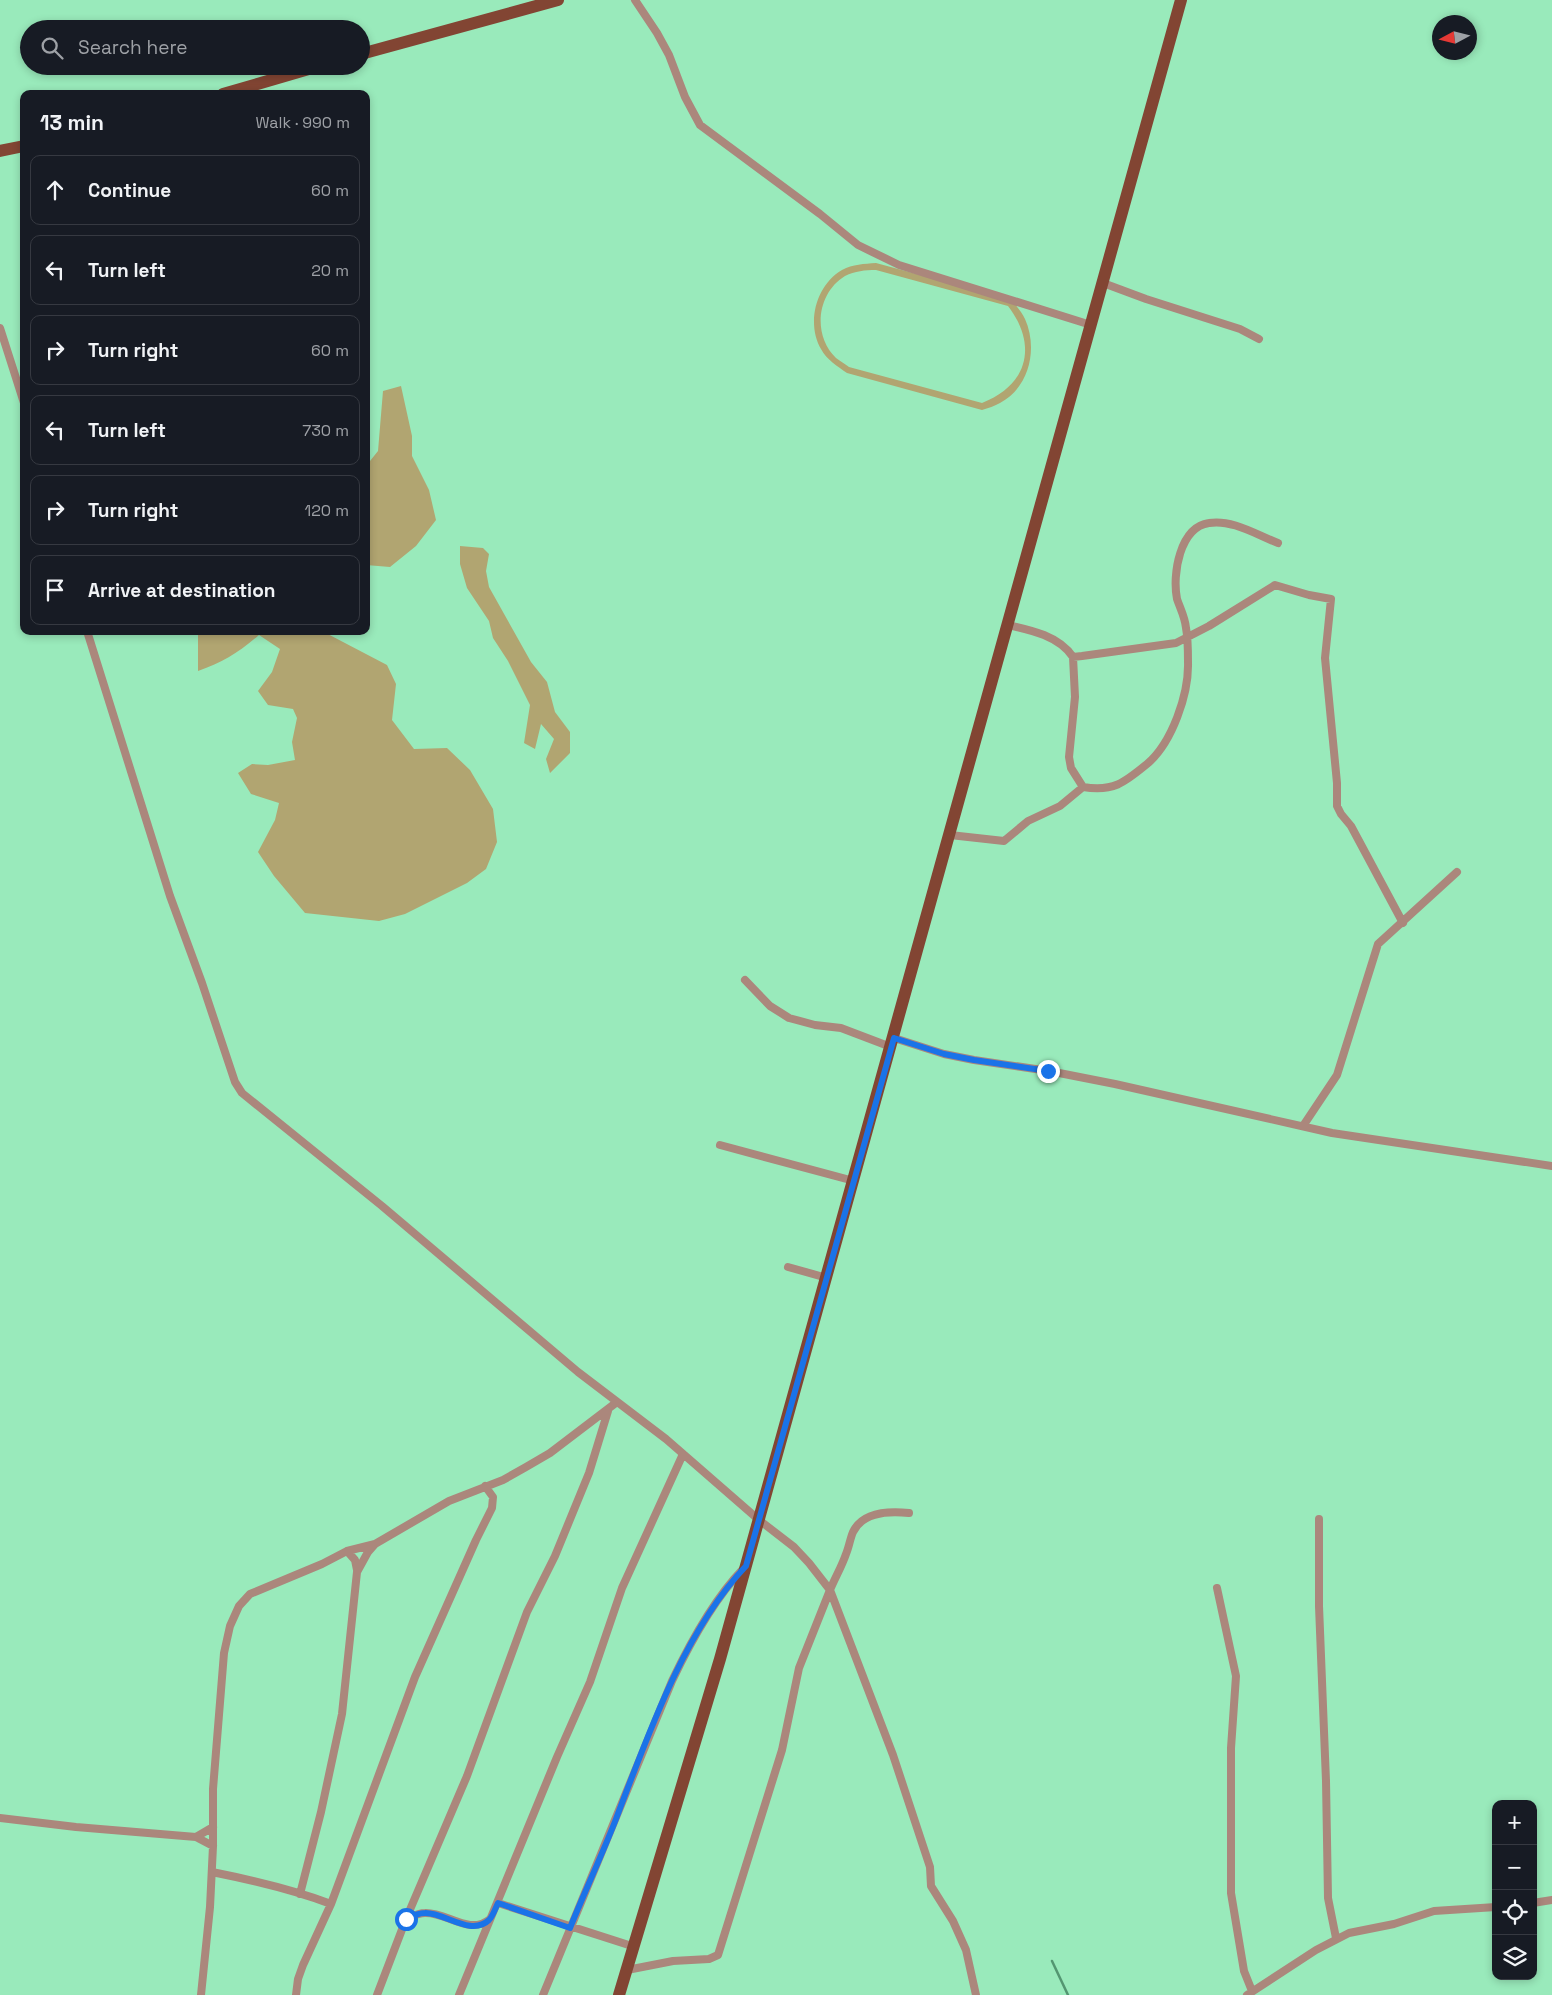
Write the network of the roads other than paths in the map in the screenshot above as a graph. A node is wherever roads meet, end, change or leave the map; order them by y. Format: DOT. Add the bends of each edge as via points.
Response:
graph roads {
  1 [pos="558,0"];
  2 [pos="635,0"];
  3 [pos="1181,0"];
  4 [pos="370,52"];
  5 [pos="288,75"];
  6 [pos="237,90"];
  7 [pos="20,147"];
  8 [pos="0,151"];
  9 [pos="1103,283"];
  10 [pos="1091,325"];
  11 [pos="0,328"];
  12 [pos="1259,339"];
  13 [pos="20,390"];
  14 [pos="1278,543"];
  15 [pos="1008,625"];
  16 [pos="88,635"];
  17 [pos="1186,638"];
  18 [pos="1073,657"];
  19 [pos="1082,787"];
  20 [pos="950,835"];
  21 [pos="1457,872"];
  22 [pos="1403,923"];
  23 [pos="745,980"];
  24 [pos="893,1042"];
  25 [pos="1303,1126"];
  26 [pos="720,1145"];
  27 [pos="1552,1166"];
  28 [pos="854,1181"];
  29 [pos="788,1267"];
  30 [pos="827,1278"];
  31 [pos="617,1402"];
  32 [pos="608,1411"];
  33 [pos="683,1454"];
  34 [pos="485,1486"];
  35 [pos="909,1513"];
  36 [pos="1318,1519"];
  37 [pos="759,1520"];
  38 [pos="375,1544"];
  39 [pos="347,1551"];
  40 [pos="746,1566"];
  41 [pos="357,1572"];
  42 [pos="1217,1588"];
  43 [pos="830,1590"];
  44 [pos="0,1818"];
  45 [pos="213,1827"];
  46 [pos="196,1837"];
  47 [pos="213,1846"];
  48 [pos="212,1872"];
  49 [pos="300,1894"];
  50 [pos="1552,1900"];
  51 [pos="1537,1902"];
  52 [pos="498,1903"];
  53 [pos="331,1904"];
  54 [pos="1492,1907"];
  55 [pos="406,1919"];
  56 [pos="490,1919"];
  57 [pos="570,1928"];
  58 [pos="1336,1938"];
  59 [pos="635,1947"];
  60 [pos="628,1970"];
  61 [pos="1250,1993"];
  62 [pos="201,1995"];
  63 [pos="296,1995"];
  64 [pos="377,1995"];
  65 [pos="459,1995"];
  66 [pos="543,1995"];
  67 [pos="619,1995"];
  68 [pos="976,1995"];
  1 -- 4 [label="main road"];
  2 -- 10 [label="street" via="669,55 700,125 858,245 899,265"];
  3 -- 9 [label="main road"];
  5 -- 6 [label="main road"];
  7 -- 8 [label="main road"];
  9 -- 10 [label="main road"];
  9 -- 12 [label="street" via="1240,329"];
  10 -- 15 [label="main road"];
  11 -- 13 [label="street"];
  14 -- 17 [label="street" via="1236,525 1220,522 1208,523 1189,533 1177,570 1177,598 1185,622"];
  15 -- 18 [label="street" via="1046,636 1067,648"];
  15 -- 20 [label="main road"];
  16 -- 31 [label="street" via="170,896 235,1082 242,1093"];
  17 -- 18 [label="street" via="1145,648"];
  17 -- 19 [label="street" via="1188,662 1183,699 1164,746 1150,762 1114,787"];
  17 -- 22 [label="street" via="1275,585 1331,599 1325,658 1338,806"];
  18 -- 19 [label="street" via="1075,697 1069,757 1071,768"];
  19 -- 20 [label="street" via="1060,806 1028,821 1004,840"];
  20 -- 24 [label="main road"];
  21 -- 22 [label="street"];
  22 -- 25 [label="street" via="1378,944 1337,1075"];
  23 -- 24 [label="street" via="770,1006 789,1018"];
  24 -- 25 [label="street" via="974,1060 1077,1077"];
  24 -- 28 [label="main road"];
  25 -- 27 [label="street" via="1354,1137"];
  26 -- 28 [label="street"];
  28 -- 30 [label="main road"];
  29 -- 30 [label="street"];
  30 -- 37 [label="main road"];
  31 -- 32 [label="street"];
  31 -- 33 [label="street"];
  32 -- 34 [label="street" via="550,1453 503,1480"];
  32 -- 55 [label="street" via="589,1473 555,1556 527,1612 466,1776"];
  33 -- 37 [label="street"];
  33 -- 52 [label="street" via="622,1588 590,1682"];
  34 -- 38 [label="street" via="449,1501"];
  34 -- 53 [label="street" via="494,1497 492,1508 415,1677"];
  35 -- 43 [label="street" via="885,1513 862,1521 854,1530"];
  36 -- 58 [label="street" via="1328,1898"];
  37 -- 40 [label="main road"];
  37 -- 43 [label="street" via="809,1562"];
  38 -- 39 [label="street"];
  38 -- 41 [label="street"];
  39 -- 41 [label="street" via="355,1560"];
  39 -- 45 [label="street" via="250,1594 239,1606 224,1653"];
  40 -- 57 [label="street" via="732,1581 685,1654"];
  40 -- 59 [label="main road"];
  41 -- 49 [label="street" via="342,1714"];
  42 -- 61 [label="street" via="1236,1676 1231,1748 1231,1893"];
  43 -- 60 [label="street" via="799,1668 782,1750 718,1954 710,1959 673,1961"];
  43 -- 68 [label="street" via="893,1754 930,1867 932,1886 954,1921 966,1950"];
  44 -- 46 [label="street"];
  45 -- 46 [label="street"];
  45 -- 47 [label="street"];
  46 -- 47 [label="street"];
  47 -- 48 [label="street"];
  48 -- 49 [label="street"];
  48 -- 62 [label="street"];
  49 -- 53 [label="street"];
  50 -- 51 [label="street"];
  52 -- 56 [label="street"];
  52 -- 57 [label="street"];
  53 -- 63 [label="street" via="303,1965"];
  54 -- 58 [label="street" via="1434,1911"];
  55 -- 56 [label="street" via="426,1913 470,1925"];
  55 -- 64 [label="street"];
  56 -- 65 [label="street"];
  57 -- 59 [label="street"];
  57 -- 66 [label="street"];
  58 -- 61 [label="street"];
  59 -- 60 [label="main road"];
  60 -- 67 [label="main road"];
}
